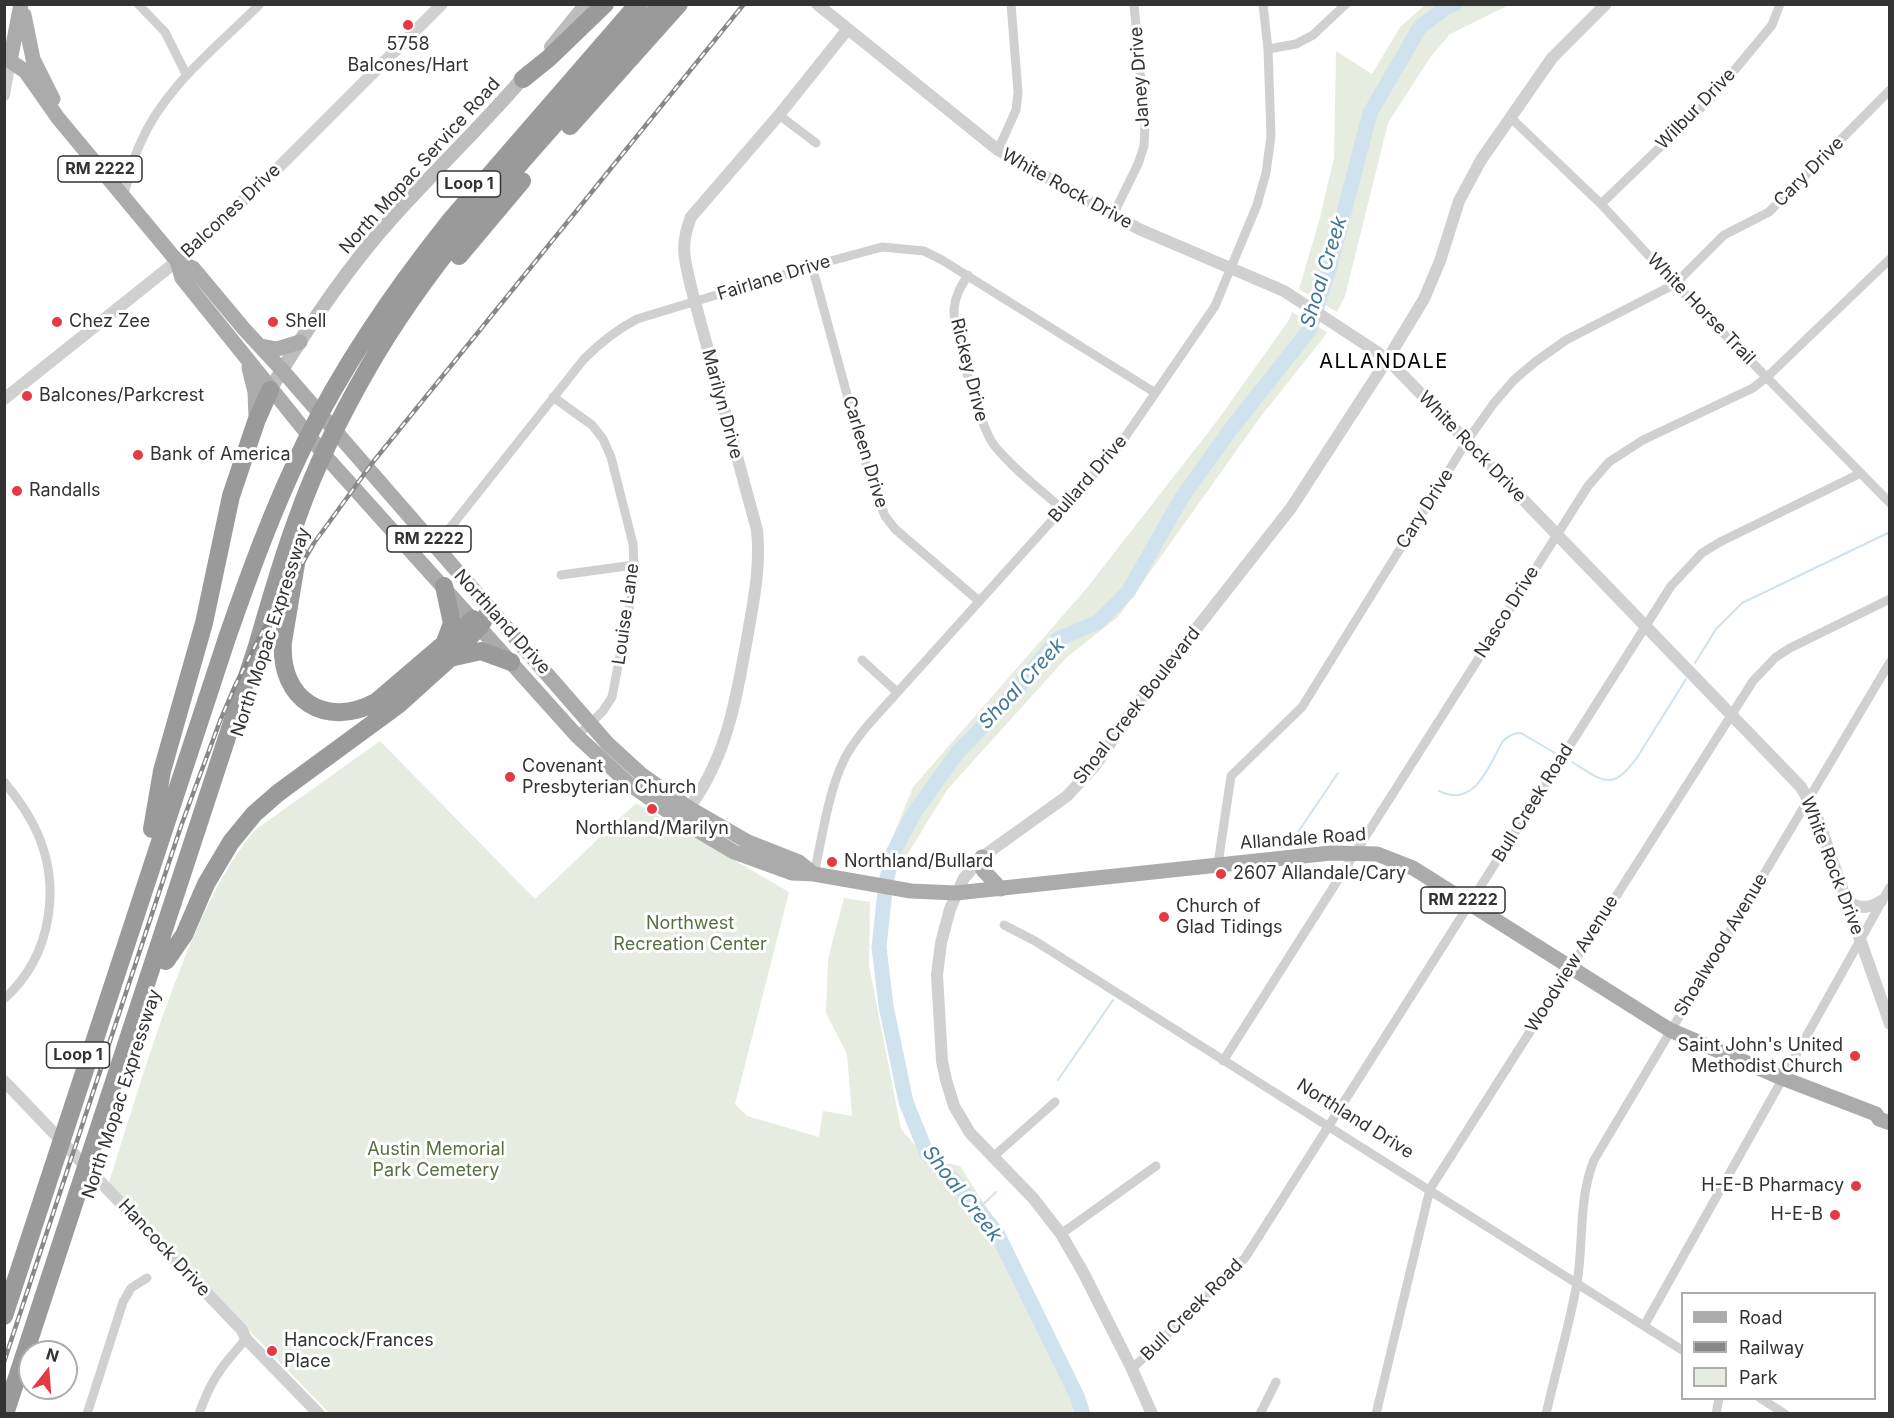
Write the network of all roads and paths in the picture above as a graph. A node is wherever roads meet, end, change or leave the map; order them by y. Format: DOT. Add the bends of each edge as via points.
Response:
graph roads {
  1 [pos="21,4"];
  2 [pos="138,4"];
  3 [pos="260,4"];
  4 [pos="442,4"];
  5 [pos="586,4"];
  6 [pos="605,4"];
  7 [pos="621,4"];
  8 [pos="638,4"];
  9 [pos="661,4"];
  10 [pos="679,4"];
  11 [pos="817,4"];
  12 [pos="1011,4"];
  13 [pos="1134,4"];
  14 [pos="1263,4"];
  15 [pos="1346,4"];
  16 [pos="1605,4"];
  17 [pos="1780,4"];
  18 [pos="847,30"];
  19 [pos="1268,49"];
  20 [pos="7,58"];
  21 [pos="186,74"];
  22 [pos="523,79"];
  23 [pos="1890,90"];
  24 [pos="4,95"];
  25 [pos="779,115"];
  26 [pos="1510,117"];
  27 [pos="67,129"];
  28 [pos="816,143"];
  29 [pos="998,150"];
  30 [pos="123,197"];
  31 [pos="1600,204"];
  32 [pos="1113,215"];
  33 [pos="1890,259"];
  34 [pos="177,261"];
  35 [pos="445,263"];
  36 [pos="812,266"];
  37 [pos="1232,267"];
  38 [pos="968,275"];
  39 [pos="1675,284"];
  40 [pos="694,302"];
  41 [pos="300,342"];
  42 [pos="261,346"];
  43 [pos="246,359"];
  44 [pos="1387,360"];
  45 [pos="282,369"];
  46 [pos="335,377"];
  47 [pos="1767,377"];
  48 [pos="270,390"];
  49 [pos="1154,392"];
  50 [pos="553,397"];
  51 [pos="4,399"];
  52 [pos="256,422"];
  53 [pos="1467,441"];
  54 [pos="290,464"];
  55 [pos="1861,474"];
  56 [pos="1890,503"];
  57 [pos="1062,508"];
  58 [pos="450,528"];
  59 [pos="1556,534"];
  60 [pos="298,552"];
  61 [pos="634,565"];
  62 [pos="561,575"];
  63 [pos="444,586"];
  64 [pos="1890,599"];
  65 [pos="979,601"];
  66 [pos="490,610"];
  67 [pos="476,622"];
  68 [pos="1644,627"];
  69 [pos="447,650"];
  70 [pos="862,660"];
  71 [pos="511,662"];
  72 [pos="1890,662"];
  73 [pos="897,692"];
  74 [pos="1731,714"];
  75 [pos="590,724"];
  76 [pos="577,736"];
  77 [pos="4,782"];
  78 [pos="1809,798"];
  79 [pos="685,814"];
  80 [pos="152,828"];
  81 [pos="198,841"];
  82 [pos="1354,852"];
  83 [pos="982,857"];
  84 [pos="1218,864"];
  85 [pos="814,874"];
  86 [pos="1890,887"];
  87 [pos="1001,889"];
  88 [pos="956,893"];
  89 [pos="1847,901"];
  90 [pos="1881,902"];
  91 [pos="1469,904"];
  92 [pos="1004,925"];
  93 [pos="1860,939"];
  94 [pos="165,961"];
  95 [pos="1570,968"];
  96 [pos="4,999"];
  97 [pos="1890,1024"];
  98 [pos="1671,1030"];
  99 [pos="1223,1061"];
  100 [pos="1782,1078"];
  101 [pos="5,1082"];
  102 [pos="4,1092"];
  103 [pos="1055,1102"];
  104 [pos="1883,1114"];
  105 [pos="1890,1123"];
  106 [pos="1329,1126"];
  107 [pos="993,1157"];
  108 [pos="1156,1166"];
  109 [pos="1430,1189"];
  110 [pos="1061,1234"];
  111 [pos="184,1276"];
  112 [pos="147,1278"];
  113 [pos="4,1281"];
  114 [pos="1576,1283"];
  115 [pos="4,1316"];
  116 [pos="1644,1326"];
  117 [pos="246,1339"];
  118 [pos="41,1340"];
  119 [pos="1681,1349"];
  120 [pos="1132,1369"];
  121 [pos="1276,1382"];
  122 [pos="1763,1400"];
  123 [pos="5,1413"];
  124 [pos="87,1413"];
  125 [pos="199,1413"];
  126 [pos="319,1413"];
  127 [pos="1152,1413"];
  128 [pos="1260,1413"];
  129 [pos="1376,1413"];
  130 [pos="1546,1413"];
  131 [pos="1785,1413"];
  1 -- 20 [label="main road, RM 2222"];
  1 -- 27 [label="main road, RM 2222" via="33,59"];
  2 -- 21 [label="street" via="165,32"];
  3 -- 21 [label="street"];
  4 -- 34 [label="street, Balcones Drive" via="274,172"];
  5 -- 22 [label="main road, North Mopac Service Road"];
  6 -- 22 [label="highway"];
  7 -- 46 [label="highway, Loop 1" via="439,220 374,307"];
  8 -- 46 [label="highway" via="442,231"];
  9 -- 35 [label="highway" via="497,190"];
  10 -- 35 [label="highway, North Mopac Expressway / Loop 1"];
  11 -- 18 [label="street, White Rock Drive"];
  12 -- 29 [label="street" via="1018,92 1016,110"];
  13 -- 32 [label="street, Janey Drive" via="1144,146"];
  14 -- 19 [label="street, Bullard Drive"];
  15 -- 19 [label="street" via="1313,35 1296,44"];
  16 -- 26 [label="street, Shoal Creek Boulevard" via="1552,58"];
  17 -- 31 [label="street, Wilbur Drive" via="1772,25 1713,96"];
  18 -- 25 [label="street, Marilyn Drive"];
  18 -- 29 [label="street, White Rock Drive"];
  19 -- 37 [label="street, Bullard Drive" via="1272,136 1266,173"];
  20 -- 24 [label="street"];
  20 -- 27 [label="main road, Northland Drive / RM 2222" via="25,71"];
  21 -- 30 [label="street" via="150,123"];
  22 -- 41 [label="main road, North Mopac Service Road" via="388,224"];
  23 -- 39 [label="street, Cary Drive" via="1769,212 1724,235"];
  25 -- 28 [label="street"];
  25 -- 40 [label="street, Marilyn Drive" via="692,217 684,234 683,252"];
  26 -- 31 [label="street, White Horse Trail"];
  26 -- 44 [label="street, Shoal Creek Boulevard" via="1469,179 1433,281"];
  27 -- 30 [label="main road, Northland Drive / RM 2222"];
  29 -- 32 [label="street, White Rock Drive"];
  30 -- 34 [label="main road, Northland Drive / RM 2222"];
  31 -- 39 [label="street, White Horse Trail"];
  32 -- 37 [label="street, White Rock Drive"];
  33 -- 47 [label="street, Nasco Drive"];
  34 -- 42 [label="main road, Northland Drive / RM 2222" via="193,268"];
  34 -- 43 [label="main road, Northland Drive / RM 2222" via="182,278"];
  34 -- 51 [label="street, Balcones Drive"];
  35 -- 60 [label="highway, North Mopac Expressway / Loop 1" via="356,414 323,483"];
  35 -- 81 [label="highway" via="395,324 329,441 289,541"];
  36 -- 38 [label="street, Fairlane Drive" via="882,247 903,248 924,251"];
  36 -- 40 [label="street, Fairlane Drive"];
  36 -- 65 [label="street, Carleen Drive" via="870,478 885,516"];
  37 -- 44 [label="street, White Rock Drive" via="1284,291"];
  37 -- 49 [label="street, Bullard Drive" via="1215,306"];
  38 -- 49 [label="street, Fairlane Drive"];
  38 -- 57 [label="street, Rickey Drive" via="957,295 954,323 983,427 1006,459"];
  39 -- 47 [label="street, White Horse Trail"];
  39 -- 53 [label="street, Cary Drive" via="1566,340 1535,362 1494,403"];
  40 -- 50 [label="street, Fairlane Drive" via="637,319 618,329 584,359"];
  40 -- 79 [label="street, Marilyn Drive" via="757,530 759,554 731,719 712,771"];
  41 -- 42 [label="main road" via="277,349"];
  41 -- 45 [label="main road, North Mopac Service Road"];
  42 -- 45 [label="main road, Northland Drive / RM 2222"];
  43 -- 48 [label="main road, Northland Drive / RM 2222"];
  43 -- 52 [label="main road" via="255,392"];
  44 -- 53 [label="street, White Rock Drive"];
  44 -- 83 [label="street, Shoal Creek Boulevard" via="1291,508 1131,712 1095,766 1067,796"];
  45 -- 48 [label="main road, North Mopac Service Road"];
  45 -- 66 [label="main road, Northland Drive / RM 2222"];
  46 -- 54 [label="highway, Loop 1"];
  47 -- 55 [label="street, White Horse Trail"];
  47 -- 59 [label="street, Nasco Drive" via="1753,388 1643,440 1609,462"];
  48 -- 52 [label="highway"];
  48 -- 63 [label="main road, Northland Drive / RM 2222"];
  49 -- 57 [label="street, Bullard Drive" via="1119,446"];
  50 -- 58 [label="street, Fairlane Drive"];
  50 -- 61 [label="street, Louise Lane" via="592,425 603,439 630,524"];
  52 -- 80 [label="highway" via="226,516 204,623 162,771"];
  53 -- 59 [label="street, White Rock Drive"];
  53 -- 84 [label="street, Cary Drive" via="1302,707 1231,776"];
  54 -- 80 [label="highway, Loop 1" via="258,523"];
  54 -- 115 [label="highway" via="227,638"];
  55 -- 56 [label="street, White Horse Trail"];
  55 -- 68 [label="street, Bull Creek Road" via="1702,553 1671,586"];
  57 -- 65 [label="street, Bullard Drive"];
  59 -- 68 [label="street, White Rock Drive"];
  59 -- 82 [label="street, Nasco Drive"];
  60 -- 69 [label="highway" via="283,642 284,670 290,685 309,705 332,712 363,710"];
  60 -- 81 [label="highway, North Mopac Expressway / Loop 1"];
  61 -- 62 [label="street"];
  61 -- 75 [label="street, Louise Lane" via="612,697"];
  63 -- 67 [label="main road, Northland Drive / RM 2222"];
  63 -- 69 [label="highway" via="452,623"];
  64 -- 74 [label="street, Woodview Avenue" via="1776,657 1753,681"];
  65 -- 73 [label="street, Bullard Drive"];
  66 -- 67 [label="highway"];
  66 -- 75 [label="main road, Northland Drive / RM 2222"];
  67 -- 69 [label="highway"];
  67 -- 71 [label="main road, Northland Drive / RM 2222"];
  68 -- 74 [label="street, White Rock Drive"];
  68 -- 91 [label="street, Bull Creek Road"];
  69 -- 71 [label="highway" via="481,651"];
  69 -- 94 [label="highway" via="374,724 255,814 231,842 206,884 184,935"];
  70 -- 73 [label="street"];
  71 -- 76 [label="main road, Northland Drive / RM 2222"];
  72 -- 78 [label="street, Shoalwood Avenue"];
  73 -- 85 [label="street, Bullard Drive" via="844,759 835,781"];
  74 -- 78 [label="street, White Rock Drive"];
  74 -- 95 [label="street, Woodview Avenue"];
  75 -- 76 [label="street, Louise Lane"];
  75 -- 79 [label="main road, Northland Drive / RM 2222"];
  76 -- 79 [label="main road, Northland Drive / RM 2222" via="628,783"];
  77 -- 96 [label="street" via="34,826 51,888 46,933 40,949 22,980"];
  78 -- 89 [label="street, White Rock Drive"];
  78 -- 98 [label="street, Shoalwood Avenue"];
  79 -- 85 [label="main road, Northland Drive / RM 2222" via="799,862"];
  80 -- 113 [label="highway, Loop 1"];
  81 -- 94 [label="highway, North Mopac Expressway / Loop 1"];
  81 -- 123 [label="highway"];
  82 -- 84 [label="main road, Allandale Road / RM 2222"];
  82 -- 91 [label="main road, Allandale Road / RM 2222" via="1396,860"];
  82 -- 99 [label="street, Nasco Drive"];
  83 -- 87 [label="main road" via="983,870"];
  83 -- 88 [label="street, Shoal Creek Boulevard"];
  84 -- 87 [label="main road, Allandale Road / RM 2222"];
  85 -- 88 [label="main road, Northland Drive / RM 2222" via="911,891"];
  86 -- 90 [label="street"];
  87 -- 88 [label="main road, Allandale Road / RM 2222"];
  88 -- 107 [label="street, Shoal Creek Boulevard" via="941,943 937,975 942,1061 954,1106 970,1133"];
  89 -- 90 [label="street" via="1867,908"];
  89 -- 93 [label="street, White Rock Drive"];
  90 -- 93 [label="street"];
  91 -- 95 [label="main road, Allandale Road / RM 2222"];
  91 -- 106 [label="street, Bull Creek Road"];
  92 -- 99 [label="street, Northland Drive"];
  93 -- 97 [label="street, White Rock Drive"];
  93 -- 100 [label="street"];
  94 -- 118 [label="highway, North Mopac Expressway / Loop 1"];
  95 -- 98 [label="main road, Allandale Road / RM 2222"];
  95 -- 109 [label="street, Woodview Avenue"];
  98 -- 100 [label="main road, Allandale Road / RM 2222"];
  98 -- 114 [label="street, Shoalwood Avenue" via="1587,1176"];
  99 -- 106 [label="street, Northland Drive"];
  100 -- 104 [label="main road, Allandale Road / RM 2222"];
  100 -- 116 [label="street"];
  101 -- 111 [label="street, Hancock Drive"];
  102 -- 111 [label="street, Hancock Drive"];
  103 -- 107 [label="street"];
  104 -- 105 [label="main road, Allandale Road / RM 2222" via="1879,1119"];
  106 -- 109 [label="street, Northland Drive"];
  106 -- 120 [label="street, Bull Creek Road" via="1245,1258"];
  107 -- 110 [label="street, Shoal Creek Boulevard"];
  108 -- 110 [label="street"];
  109 -- 114 [label="street, Northland Drive"];
  109 -- 129 [label="street, Woodview Avenue"];
  110 -- 120 [label="street, Shoal Creek Boulevard"];
  111 -- 117 [label="street, Hancock Drive" via="242,1330"];
  112 -- 124 [label="street" via="131,1287 123,1302"];
  114 -- 116 [label="street, Northland Drive"];
  114 -- 130 [label="street, Shoalwood Avenue"];
  116 -- 119 [label="street, Northland Drive"];
  117 -- 125 [label="street" via="217,1372"];
  117 -- 126 [label="street, Hancock Drive"];
  120 -- 127 [label="street, Shoal Creek Boulevard"];
  121 -- 128 [label="street"];
  122 -- 131 [label="street"];
}
